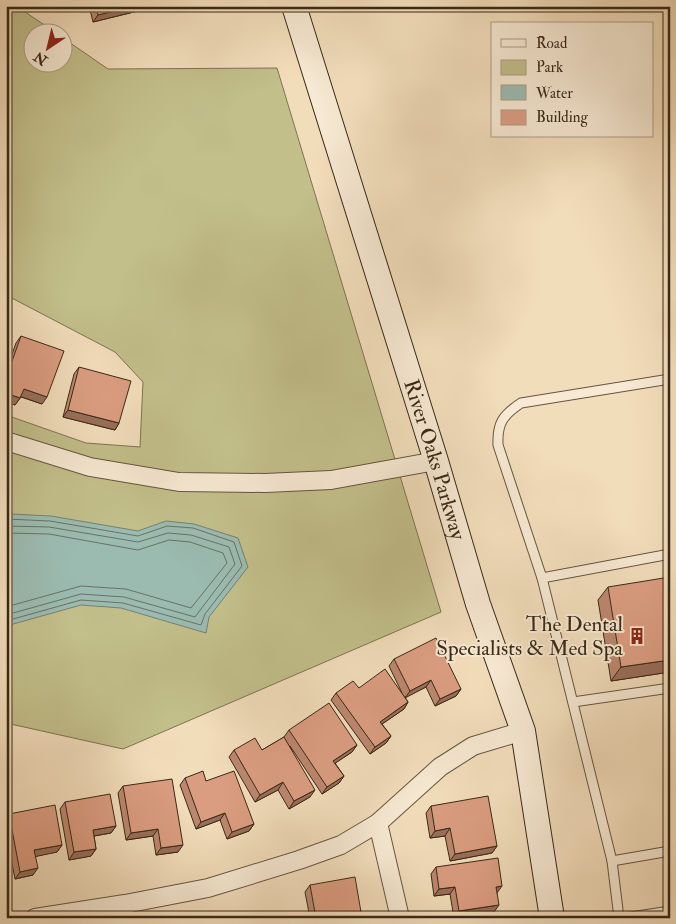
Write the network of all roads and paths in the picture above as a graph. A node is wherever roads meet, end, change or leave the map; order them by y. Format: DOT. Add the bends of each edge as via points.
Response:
graph roads {
  1 [pos="294,6"];
  2 [pos="670,379"];
  3 [pos="6,441"];
  4 [pos="436,461"];
  5 [pos="670,554"];
  6 [pos="542,578"];
  7 [pos="670,688"];
  8 [pos="573,702"];
  9 [pos="523,731"];
  10 [pos="378,823"];
  11 [pos="670,850"];
  12 [pos="612,861"];
  13 [pos="670,911"];
  14 [pos="35,918"];
  15 [pos="400,918"];
  16 [pos="552,918"];
  17 [pos="619,918"];
  18 [pos="624,918"];
  1 -- 4 [label="street, River Oaks Parkway"];
  2 -- 6 [label="lane" via="521,403 502,420 498,445"];
  3 -- 4 [label="street" via="90,467 180,482 265,484 331,480"];
  4 -- 9 [label="street, River Oaks Parkway" via="478,604"];
  5 -- 6 [label="lane"];
  6 -- 8 [label="lane"];
  7 -- 8 [label="lane"];
  8 -- 12 [label="lane"];
  9 -- 10 [label="street" via="473,746 440,767"];
  9 -- 16 [label="street, River Oaks Parkway"];
  10 -- 14 [label="street" via="341,845 208,888"];
  10 -- 15 [label="street"];
  11 -- 12 [label="lane"];
  12 -- 17 [label="lane"];
  13 -- 18 [label="lane"];
}
